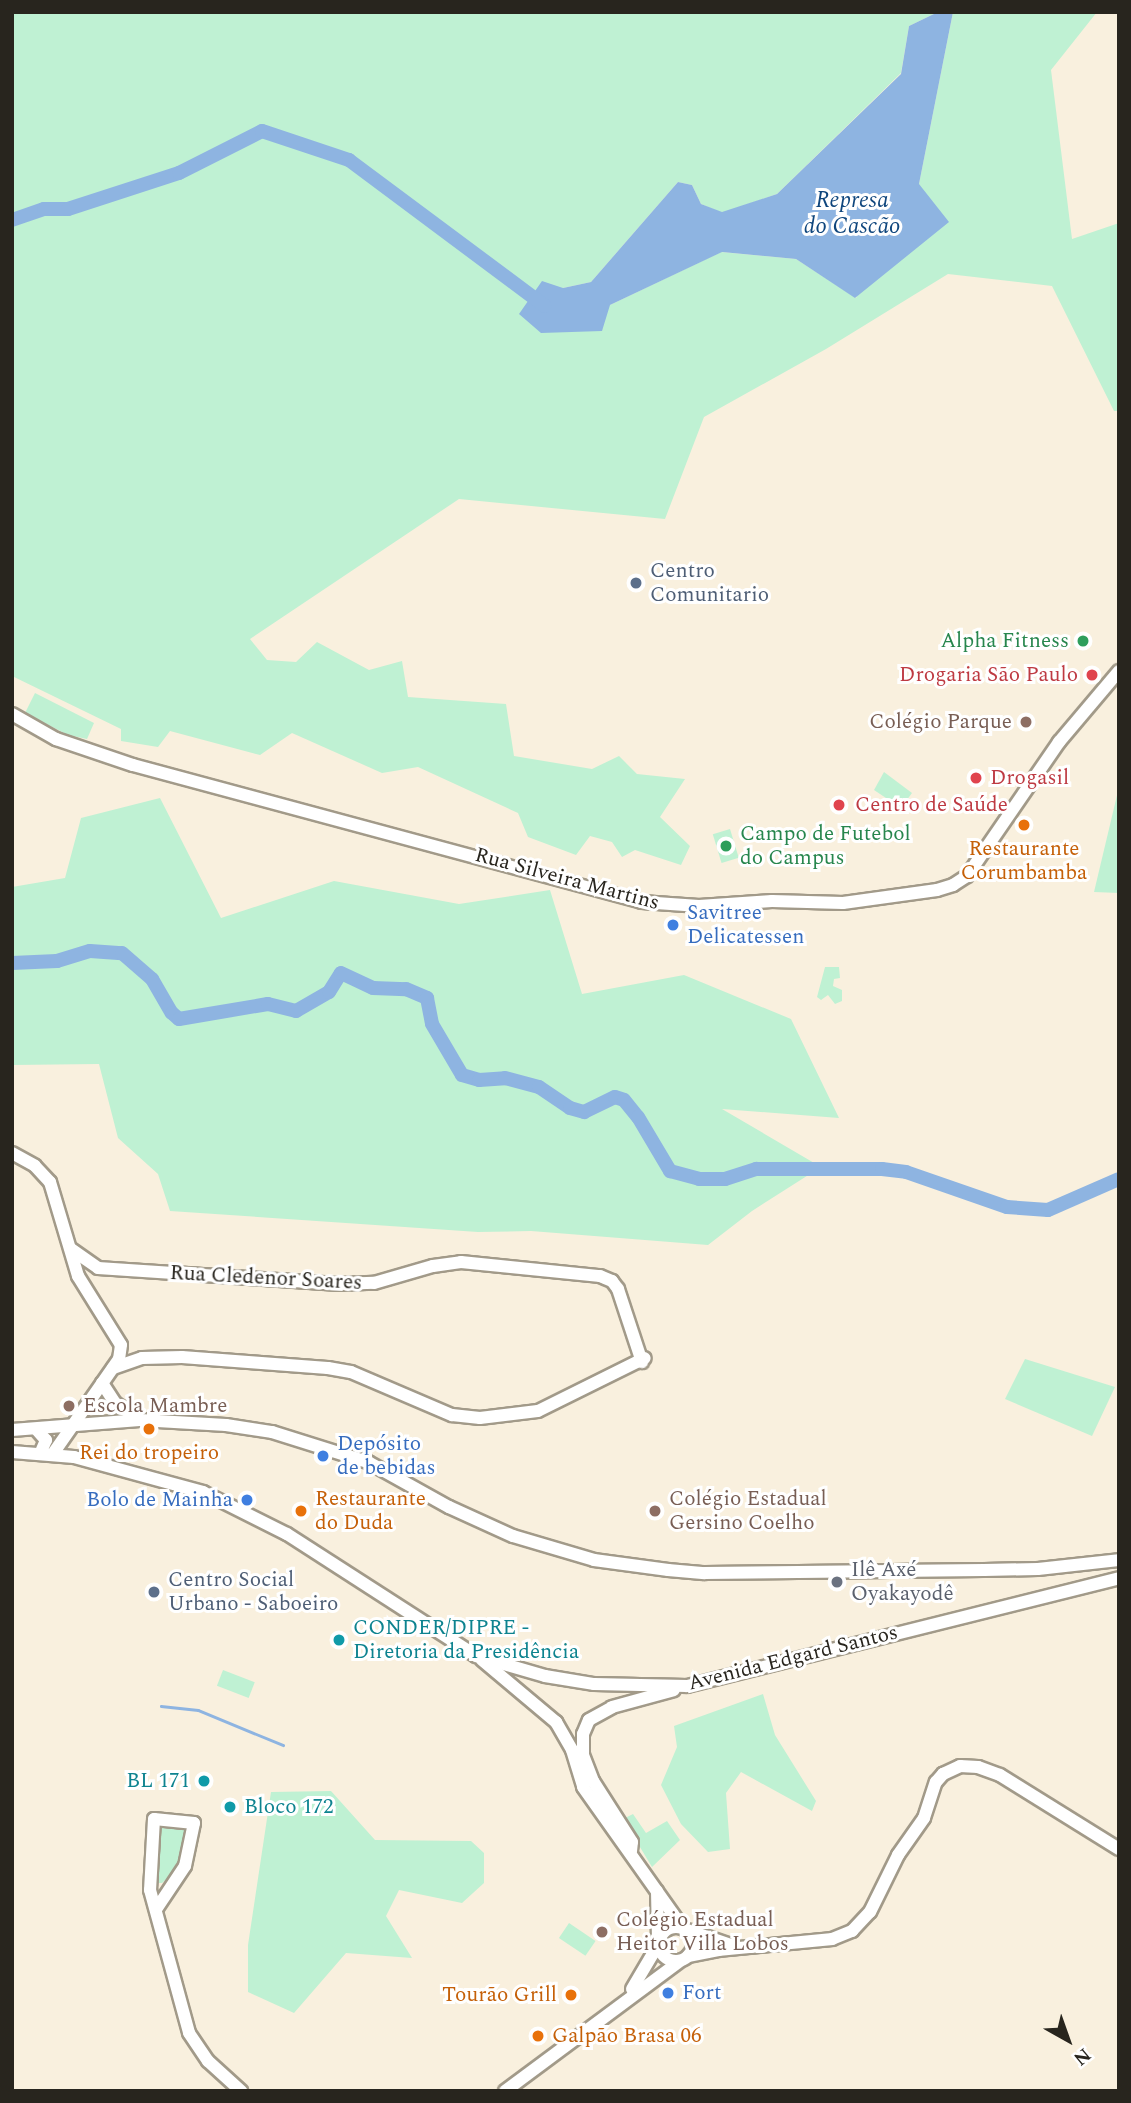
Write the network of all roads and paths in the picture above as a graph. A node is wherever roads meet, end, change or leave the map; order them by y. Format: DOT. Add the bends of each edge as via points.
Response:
graph roads {
  1 [pos="1119,671"];
  2 [pos="1119,685"];
  3 [pos="1094,702"];
  4 [pos="12,714"];
  5 [pos="12,1153"];
  6 [pos="71,1249"];
  7 [pos="98,1268"];
  8 [pos="89,1293"];
  9 [pos="121,1345"];
  10 [pos="142,1358"];
  11 [pos="113,1368"];
  12 [pos="96,1390"];
  13 [pos="140,1420"];
  14 [pos="116,1422"];
  15 [pos="76,1425"];
  16 [pos="57,1426"];
  17 [pos="36,1429"];
  18 [pos="12,1430"];
  19 [pos="12,1452"];
  20 [pos="46,1455"];
  21 [pos="74,1457"];
  22 [pos="1119,1560"];
  23 [pos="1119,1578"];
  24 [pos="476,1656"];
  25 [pos="687,1686"];
  26 [pos="1119,1849"];
  27 [pos="631,1851"];
  28 [pos="657,1891"];
  29 [pos="157,1908"];
  30 [pos="685,1929"];
  31 [pos="658,1943"];
  32 [pos="745,1947"];
  33 [pos="684,1958"];
  34 [pos="618,2006"];
  35 [pos="241,2091"];
  36 [pos="505,2091"];
  1 -- 3 [label="main road, Rua Silveira Martins"];
  2 -- 3 [label="main road, Rua Silveira Martins"];
  3 -- 4 [label="main road, Rua Silveira Martins" via="1059,742 973,869 953,885 843,903 699,906 629,899 133,765 56,739"];
  5 -- 6 [label="main road" via="35,1166 50,1182"];
  6 -- 7 [label="main road"];
  6 -- 8 [label="main road" via="74,1266"];
  7 -- 8 [label="main road"];
  7 -- 10 [label="main road, Rua Cledenor Soares" via="338,1284 374,1283 461,1262 582,1273 615,1284 644,1360 523,1415 474,1418 452,1415 351,1372 182,1357"];
  8 -- 9 [label="main road"];
  9 -- 10 [label="main road"];
  9 -- 11 [label="main road"];
  10 -- 11 [label="main road"];
  11 -- 12 [label="main road"];
  12 -- 13 [label="main road"];
  12 -- 14 [label="main road" via="112,1408"];
  12 -- 15 [label="main road"];
  12 -- 16 [label="main road"];
  13 -- 14 [label="main road"];
  13 -- 22 [label="main road" via="238,1427 309,1442 368,1462 502,1532 594,1560 705,1573 1024,1569"];
  14 -- 15 [label="main road"];
  15 -- 16 [label="main road"];
  15 -- 20 [label="main road"];
  15 -- 21 [label="main road" via="66,1443"];
  16 -- 17 [label="main road"];
  17 -- 18 [label="main road"];
  17 -- 20 [label="main road" via="46,1440"];
  19 -- 20 [label="main road, Avenida Edgard Santos"];
  20 -- 21 [label="main road, Avenida Edgard Santos"];
  21 -- 24 [label="main road, Avenida Edgard Santos" via="160,1478 228,1503 316,1551"];
  23 -- 25 [label="main road, Avenida Edgard Santos"];
  24 -- 25 [label="main road, Avenida Edgard Santos" via="565,1680"];
  24 -- 27 [label="main road" via="556,1722 572,1750 583,1787"];
  25 -- 27 [label="main road" via="612,1707 585,1727 580,1742 583,1755 593,1781 632,1842"];
  26 -- 32 [label="main road" via="1000,1775 960,1766 936,1782 924,1818 858,1927 832,1939"];
  27 -- 28 [label="main road"];
  28 -- 30 [label="main road"];
  28 -- 31 [label="main road"];
  29 -- 29 [label="main road" via="185,1866 194,1824 154,1819 150,1891"];
  29 -- 35 [label="main road" via="189,2033 208,2062"];
  30 -- 31 [label="main road" via="667,1928"];
  30 -- 32 [label="main road" via="715,1942"];
  30 -- 33 [label="main road" via="693,1946"];
  31 -- 33 [label="main road" via="665,1958"];
  31 -- 34 [label="main road" via="641,1977"];
  32 -- 33 [label="main road"];
  33 -- 34 [label="main road"];
  34 -- 36 [label="main road"];
}
